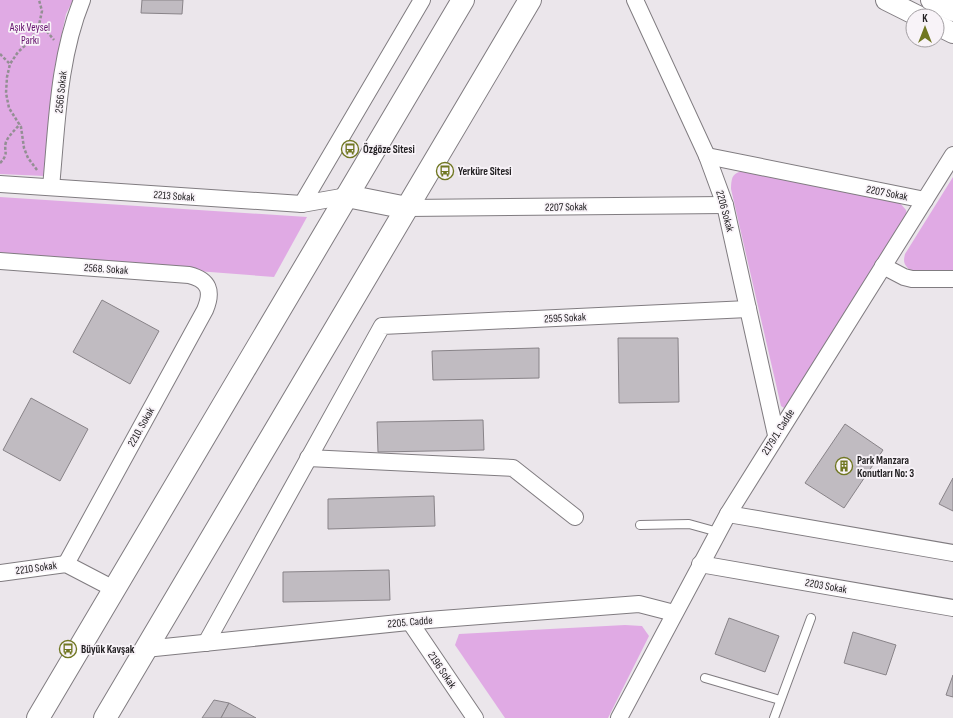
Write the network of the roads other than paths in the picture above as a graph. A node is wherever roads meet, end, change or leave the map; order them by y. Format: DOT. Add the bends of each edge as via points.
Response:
graph roads {
  1 [pos="82,0"];
  2 [pos="422,0"];
  3 [pos="463,0"];
  4 [pos="530,0"];
  5 [pos="635,0"];
  6 [pos="886,0"];
  7 [pos="931,0"];
  8 [pos="905,10"];
  9 [pos="953,11"];
  10 [pos="953,155"];
  11 [pos="707,156"];
  12 [pos="0,184"];
  13 [pos="51,188"];
  14 [pos="347,196"];
  15 [pos="925,200"];
  16 [pos="302,204"];
  17 [pos="725,205"];
  18 [pos="407,208"];
  19 [pos="0,261"];
  20 [pos="883,266"];
  21 [pos="953,279"];
  22 [pos="208,287"];
  23 [pos="748,309"];
  24 [pos="776,435"];
  25 [pos="308,458"];
  26 [pos="728,514"];
  27 [pos="575,517"];
  28 [pos="640,525"];
  29 [pos="718,532"];
  30 [pos="953,553"];
  31 [pos="66,564"];
  32 [pos="700,564"];
  33 [pos="0,573"];
  34 [pos="114,589"];
  35 [pos="953,608"];
  36 [pos="674,613"];
  37 [pos="811,618"];
  38 [pos="410,622"];
  39 [pos="206,643"];
  40 [pos="145,649"];
  41 [pos="705,678"];
  42 [pos="780,700"];
  43 [pos="38,718"];
  44 [pos="105,718"];
  45 [pos="475,718"];
  46 [pos="619,718"];
  47 [pos="774,718"];
  1 -- 13 [label="street, 2566 Sokak" via="66,52"];
  2 -- 16 [label="street"];
  3 -- 14 [label="main road"];
  4 -- 18 [label="main road"];
  5 -- 11 [label="street, 2206 Sokak"];
  6 -- 8 [label="street"];
  7 -- 9 [label="street"];
  10 -- 15 [label="street, 2179/1. Cadde"];
  11 -- 15 [label="street, 2207 Sokak"];
  11 -- 17 [label="street, 2206 Sokak"];
  12 -- 13 [label="street, 2213 Sokak"];
  13 -- 16 [label="street, 2213 Sokak"];
  14 -- 16 [label="street, 2213 Sokak"];
  14 -- 18 [label="main road"];
  14 -- 34 [label="main road"];
  15 -- 20 [label="street, 2179/1. Cadde"];
  17 -- 18 [label="street, 2207 Sokak"];
  17 -- 23 [label="street, 2206 Sokak"];
  18 -- 40 [label="main road"];
  19 -- 22 [label="street, 2568. Sokak" via="189,275 197,277"];
  20 -- 21 [label="street" via="912,279"];
  20 -- 24 [label="street, 2179/1. Cadde"];
  22 -- 31 [label="street, 2210. Sokak" via="209,294 204,310"];
  23 -- 24 [label="street, 2206 Sokak"];
  23 -- 25 [label="street, 2595 Sokak" via="382,326"];
  24 -- 26 [label="street, 2179/1. Cadde"];
  25 -- 27 [label="street" via="513,468"];
  25 -- 39 [label="street"];
  26 -- 29 [label="street, 2179/1. Cadde"];
  26 -- 30 [label="street"];
  28 -- 29 [label="lane" via="689,524"];
  29 -- 32 [label="street, 2179/1. Cadde"];
  31 -- 33 [label="street, 2210 Sokak"];
  31 -- 34 [label="street, 2210 Sokak"];
  32 -- 35 [label="street, 2203 Sokak"];
  32 -- 36 [label="street, 2179/1. Cadde"];
  34 -- 43 [label="main road"];
  36 -- 38 [label="street, 2205. Cadde" via="639,604"];
  36 -- 46 [label="street, 2179/1. Cadde"];
  37 -- 42 [label="lane"];
  38 -- 39 [label="street, 2205. Cadde"];
  38 -- 45 [label="street, 2196 Sokak"];
  39 -- 40 [label="street, 2205. Cadde"];
  40 -- 44 [label="main road"];
  41 -- 42 [label="lane"];
  42 -- 47 [label="lane"];
}
